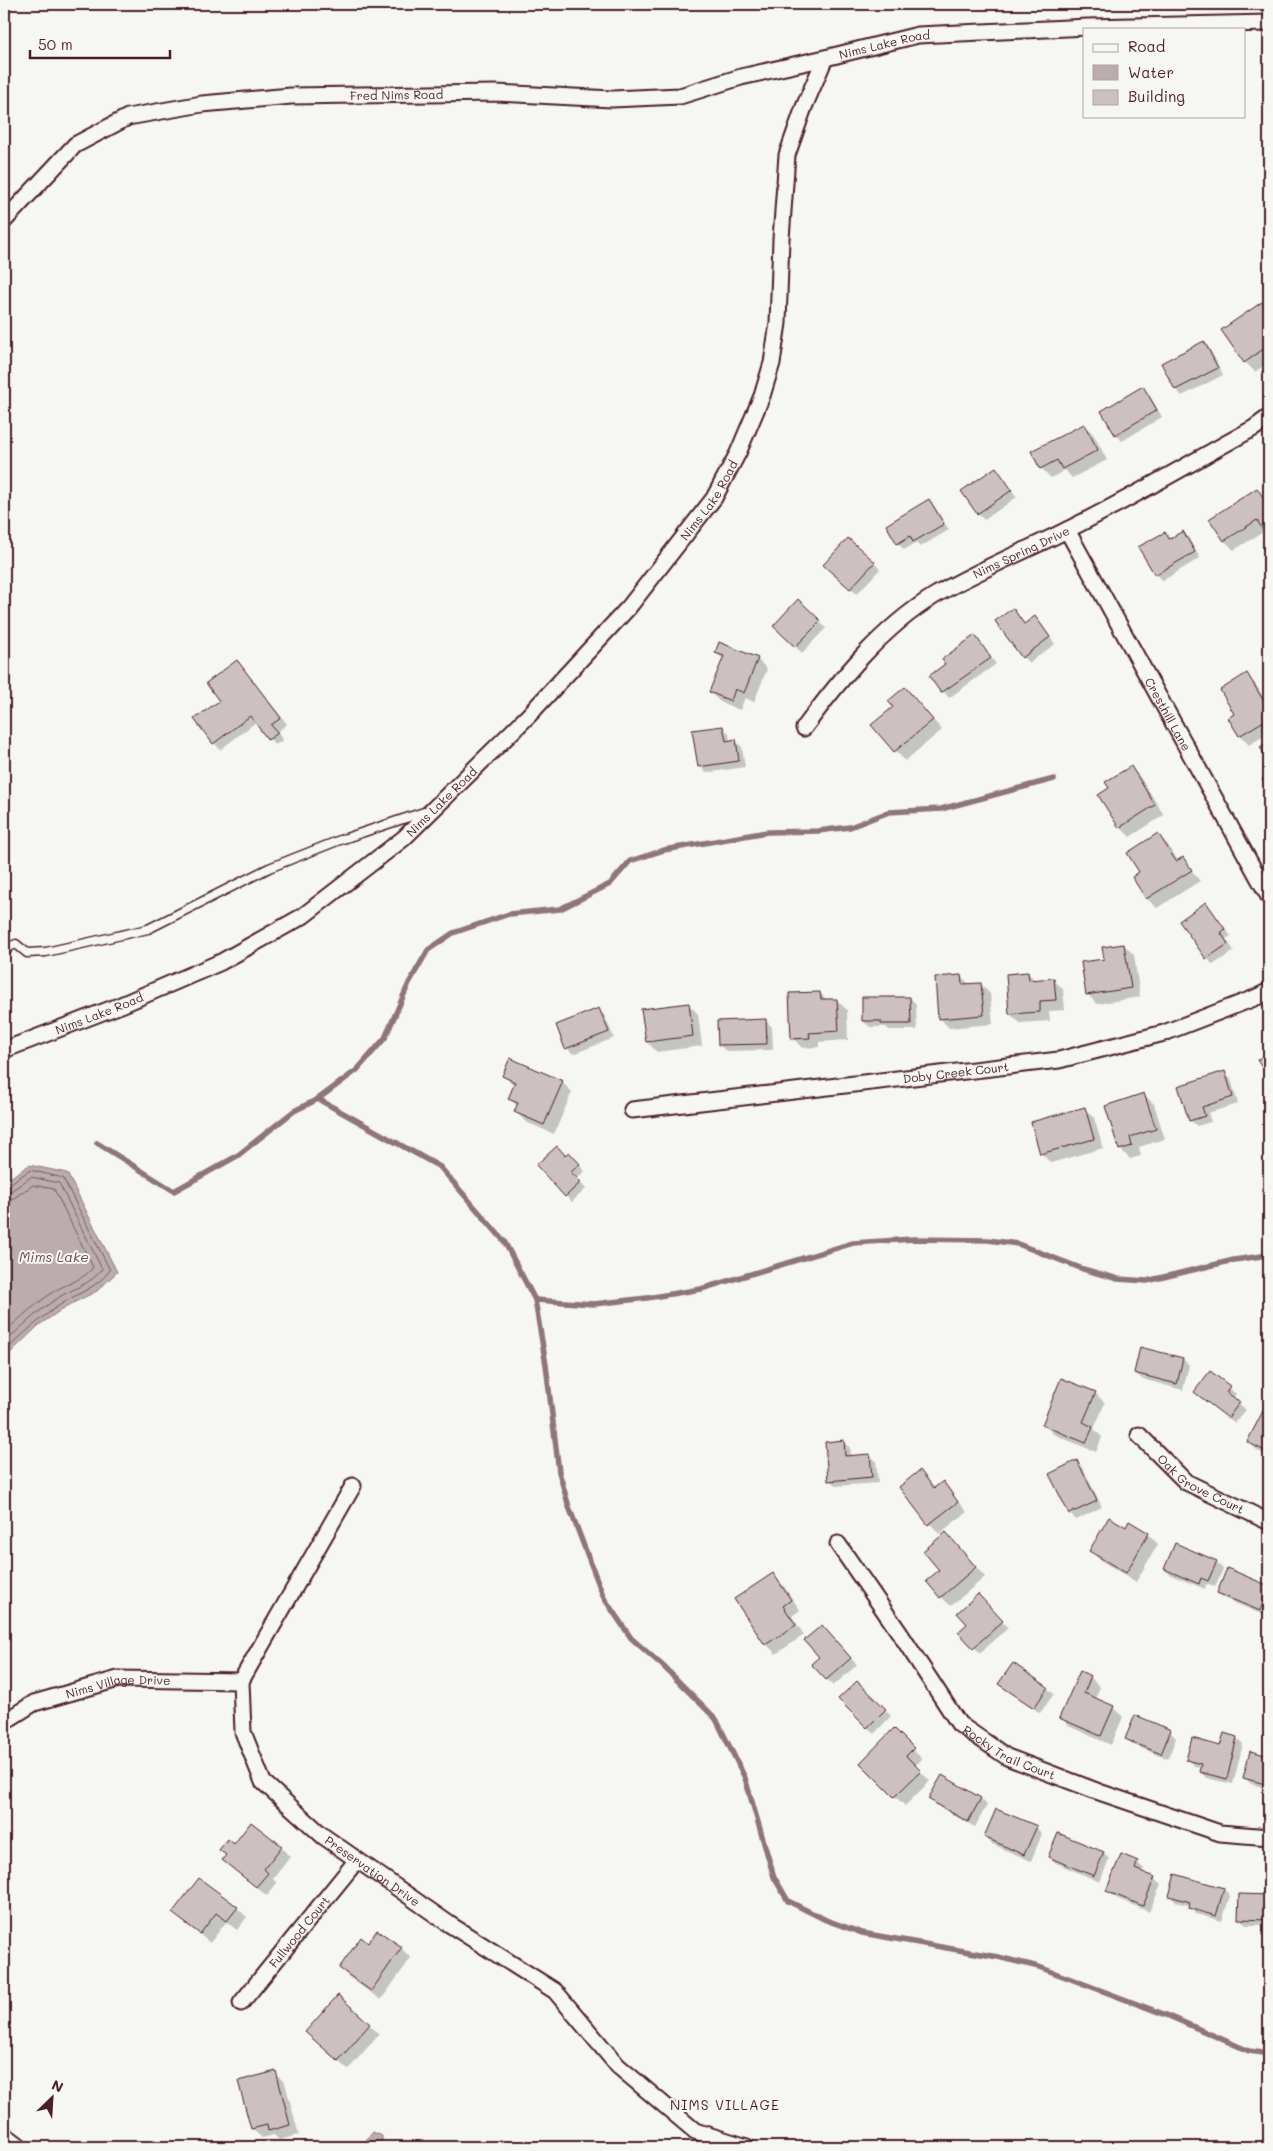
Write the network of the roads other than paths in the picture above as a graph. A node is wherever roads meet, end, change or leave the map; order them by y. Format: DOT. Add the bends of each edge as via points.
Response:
graph roads {
  1 [pos="1269,23"];
  2 [pos="825,58"];
  3 [pos="4,221"];
  4 [pos="1269,417"];
  5 [pos="1068,530"];
  6 [pos="804,728"];
  7 [pos="433,809"];
  8 [pos="1269,897"];
  9 [pos="4,954"];
  10 [pos="1269,991"];
  11 [pos="4,1050"];
  12 [pos="632,1110"];
  13 [pos="1139,1436"];
  14 [pos="353,1486"];
  15 [pos="1269,1522"];
  16 [pos="838,1544"];
  17 [pos="241,1681"];
  18 [pos="4,1722"];
  19 [pos="1269,1837"];
  20 [pos="357,1860"];
  21 [pos="241,2003"];
  22 [pos="4,2138"];
  23 [pos="16,2147"];
  24 [pos="747,2147"];
  1 -- 2 [label="street, Nims Lake Road" via="918,35"];
  2 -- 3 [label="street, Fred Nims Road" via="741,77 680,96 612,99 496,93 291,96 202,104 128,117 75,145"];
  2 -- 7 [label="street, Nims Lake Road" via="787,155 778,323 772,363 738,453 714,498 629,607 529,715"];
  4 -- 5 [label="street, Nims Spring Drive"];
  5 -- 6 [label="street, Nims Spring Drive" via="934,596 898,623 863,656"];
  5 -- 8 [label="street, Cresthill Lane"];
  7 -- 9 [label="lane" via="269,868 148,929 46,952 27,953 16,944"];
  7 -- 11 [label="street, Nims Lake Road" via="404,838 303,916 229,958 121,1005"];
  10 -- 12 [label="street, Doby Creek Court" via="1164,1033 1060,1060"];
  13 -- 15 [label="street, Oak Grove Court" via="1186,1482"];
  14 -- 17 [label="street"];
  16 -- 19 [label="street, Rocky Trail Court" via="959,1724 999,1752 1099,1792 1220,1833"];
  17 -- 18 [label="street, Nims Village Drive" via="118,1679 34,1703"];
  17 -- 20 [label="street, Preservation Drive" via="244,1732 263,1782 323,1836"];
  20 -- 21 [label="street, Fullwood Court"];
  20 -- 24 [label="street, Preservation Drive" via="449,1924 555,1990 618,2066 696,2131"];
  22 -- 23 [label="main road"];
}
